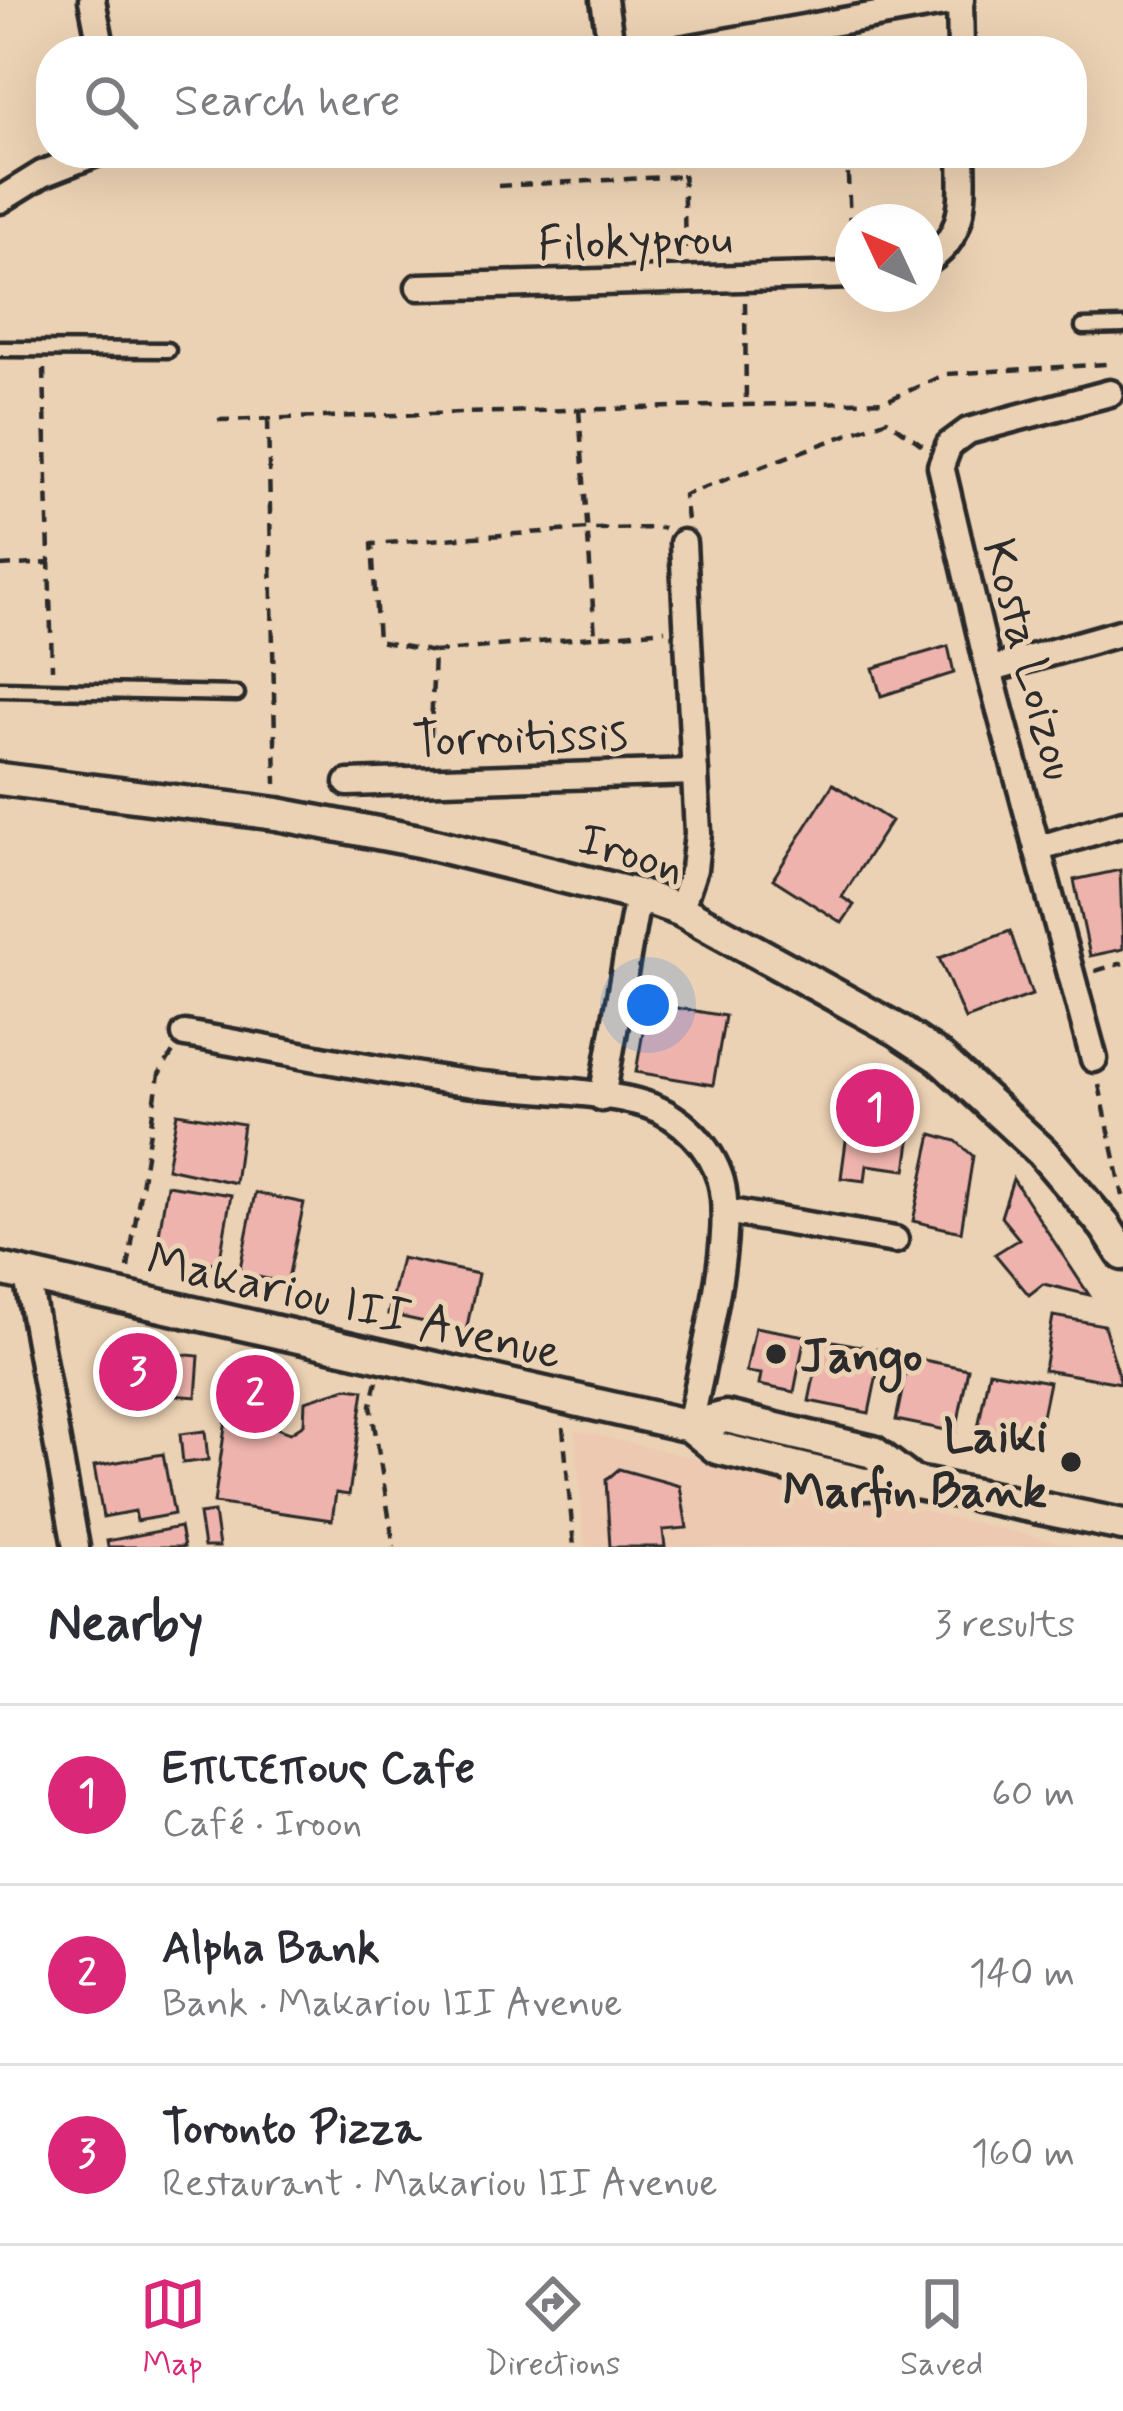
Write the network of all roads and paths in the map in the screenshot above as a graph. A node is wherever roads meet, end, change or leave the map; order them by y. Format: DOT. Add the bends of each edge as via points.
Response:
graph roads {
  1 [pos="92,0"];
  2 [pos="604,0"];
  3 [pos="961,0"];
  4 [pos="99,36"];
  5 [pos="610,36"];
  6 [pos="758,36"];
  7 [pos="961,36"];
  8 [pos="57,168"];
  9 [pos="684,168"];
  10 [pos="848,168"];
  11 [pos="962,168"];
  12 [pos="684,176"];
  13 [pos="498,186"];
  14 [pos="0,200"];
  15 [pos="849,204"];
  16 [pos="943,248"];
  17 [pos="835,275"];
  18 [pos="745,278"];
  19 [pos="686,280"];
  20 [pos="419,287"];
  21 [pos="1123,326"];
  22 [pos="1083,327"];
  23 [pos="0,349"];
  24 [pos="168,350"];
  25 [pos="43,351"];
  26 [pos="1110,393"];
  27 [pos="746,405"];
  28 [pos="579,410"];
  29 [pos="268,418"];
  30 [pos="218,420"];
  31 [pos="942,459"];
  32 [pos="588,529"];
  33 [pos="683,542"];
  34 [pos="49,563"];
  35 [pos="0,566"];
  36 [pos="687,628"];
  37 [pos="1123,632"];
  38 [pos="595,636"];
  39 [pos="434,652"];
  40 [pos="989,670"];
  41 [pos="0,689"];
  42 [pos="52,690"];
  43 [pos="237,694"];
  44 [pos="695,772"];
  45 [pos="0,778"];
  46 [pos="429,780"];
  47 [pos="348,782"];
  48 [pos="277,814"];
  49 [pos="1123,823"];
  50 [pos="1037,849"];
  51 [pos="638,895"];
  52 [pos="680,910"];
  53 [pos="185,1034"];
  54 [pos="1094,1059"];
  55 [pos="602,1098"];
  56 [pos="1123,1196"];
  57 [pos="725,1211"];
  58 [pos="895,1240"];
  59 [pos="1123,1254"];
  60 [pos="14,1272"];
  61 [pos="123,1297"];
  62 [pos="383,1356"];
  63 [pos="560,1396"];
  64 [pos="690,1426"];
  65 [pos="1123,1525"];
  66 [pos="76,1547"];
  67 [pos="394,1547"];
  68 [pos="574,1547"];
  1 -- 4 [label="street"];
  2 -- 5 [label="street"];
  3 -- 6 [label="street"];
  3 -- 7 [label="street"];
  8 -- 14 [label="street"];
  9 -- 12 [label="path"];
  10 -- 15 [label="path"];
  11 -- 16 [label="street" via="958,228"];
  12 -- 13 [label="path"];
  12 -- 19 [label="path"];
  17 -- 18 [label="street, Filokyprou"];
  18 -- 19 [label="street, Filokyprou"];
  18 -- 27 [label="path"];
  19 -- 20 [label="street, Filokyprou"];
  21 -- 22 [label="lane"];
  23 -- 25 [label="lane"];
  24 -- 25 [label="lane"];
  25 -- 34 [label="path"];
  26 -- 27 [label="path" via="1107,364 946,374 886,400"];
  26 -- 31 [label="street" via="968,431"];
  27 -- 28 [label="path"];
  28 -- 29 [label="path"];
  28 -- 32 [label="path"];
  29 -- 30 [label="path"];
  29 -- 48 [label="path"];
  31 -- 32 [label="path" via="887,420 684,495 688,528"];
  31 -- 40 [label="street, Kosta Loizou"];
  32 -- 38 [label="path"];
  32 -- 39 [label="path" via="372,544 378,641"];
  33 -- 36 [label="street"];
  34 -- 35 [label="path"];
  34 -- 42 [label="path"];
  36 -- 38 [label="path"];
  36 -- 44 [label="street"];
  37 -- 40 [label="street"];
  38 -- 39 [label="path"];
  39 -- 46 [label="path"];
  40 -- 50 [label="street, Kosta Loizou"];
  41 -- 42 [label="lane"];
  42 -- 43 [label="lane"];
  44 -- 46 [label="street, Torroitissis"];
  44 -- 52 [label="street" via="697,854"];
  45 -- 48 [label="street, Iroon"];
  46 -- 47 [label="street, Torroitissis"];
  48 -- 51 [label="street, Iroon"];
  49 -- 50 [label="street"];
  50 -- 54 [label="street, Kosta Loizou"];
  51 -- 52 [label="street, Iroon"];
  51 -- 55 [label="street"];
  52 -- 59 [label="street, Iroon" via="940,1058 1042,1152"];
  53 -- 55 [label="street"];
  53 -- 61 [label="path" via="159,1074"];
  54 -- 56 [label="path"];
  55 -- 57 [label="street" via="647,1105 687,1129 716,1167"];
  57 -- 58 [label="street"];
  57 -- 64 [label="street"];
  60 -- 61 [label="street, Makariou III Avenue"];
  60 -- 66 [label="street"];
  61 -- 62 [label="street, Makariou III Avenue"];
  62 -- 63 [label="street, Makariou III Avenue"];
  62 -- 67 [label="path" via="371,1405"];
  63 -- 64 [label="street, Makariou III Avenue"];
  63 -- 68 [label="path"];
  64 -- 65 [label="street, Makariou III Avenue" via="718,1448 864,1484 912,1482"];
}
